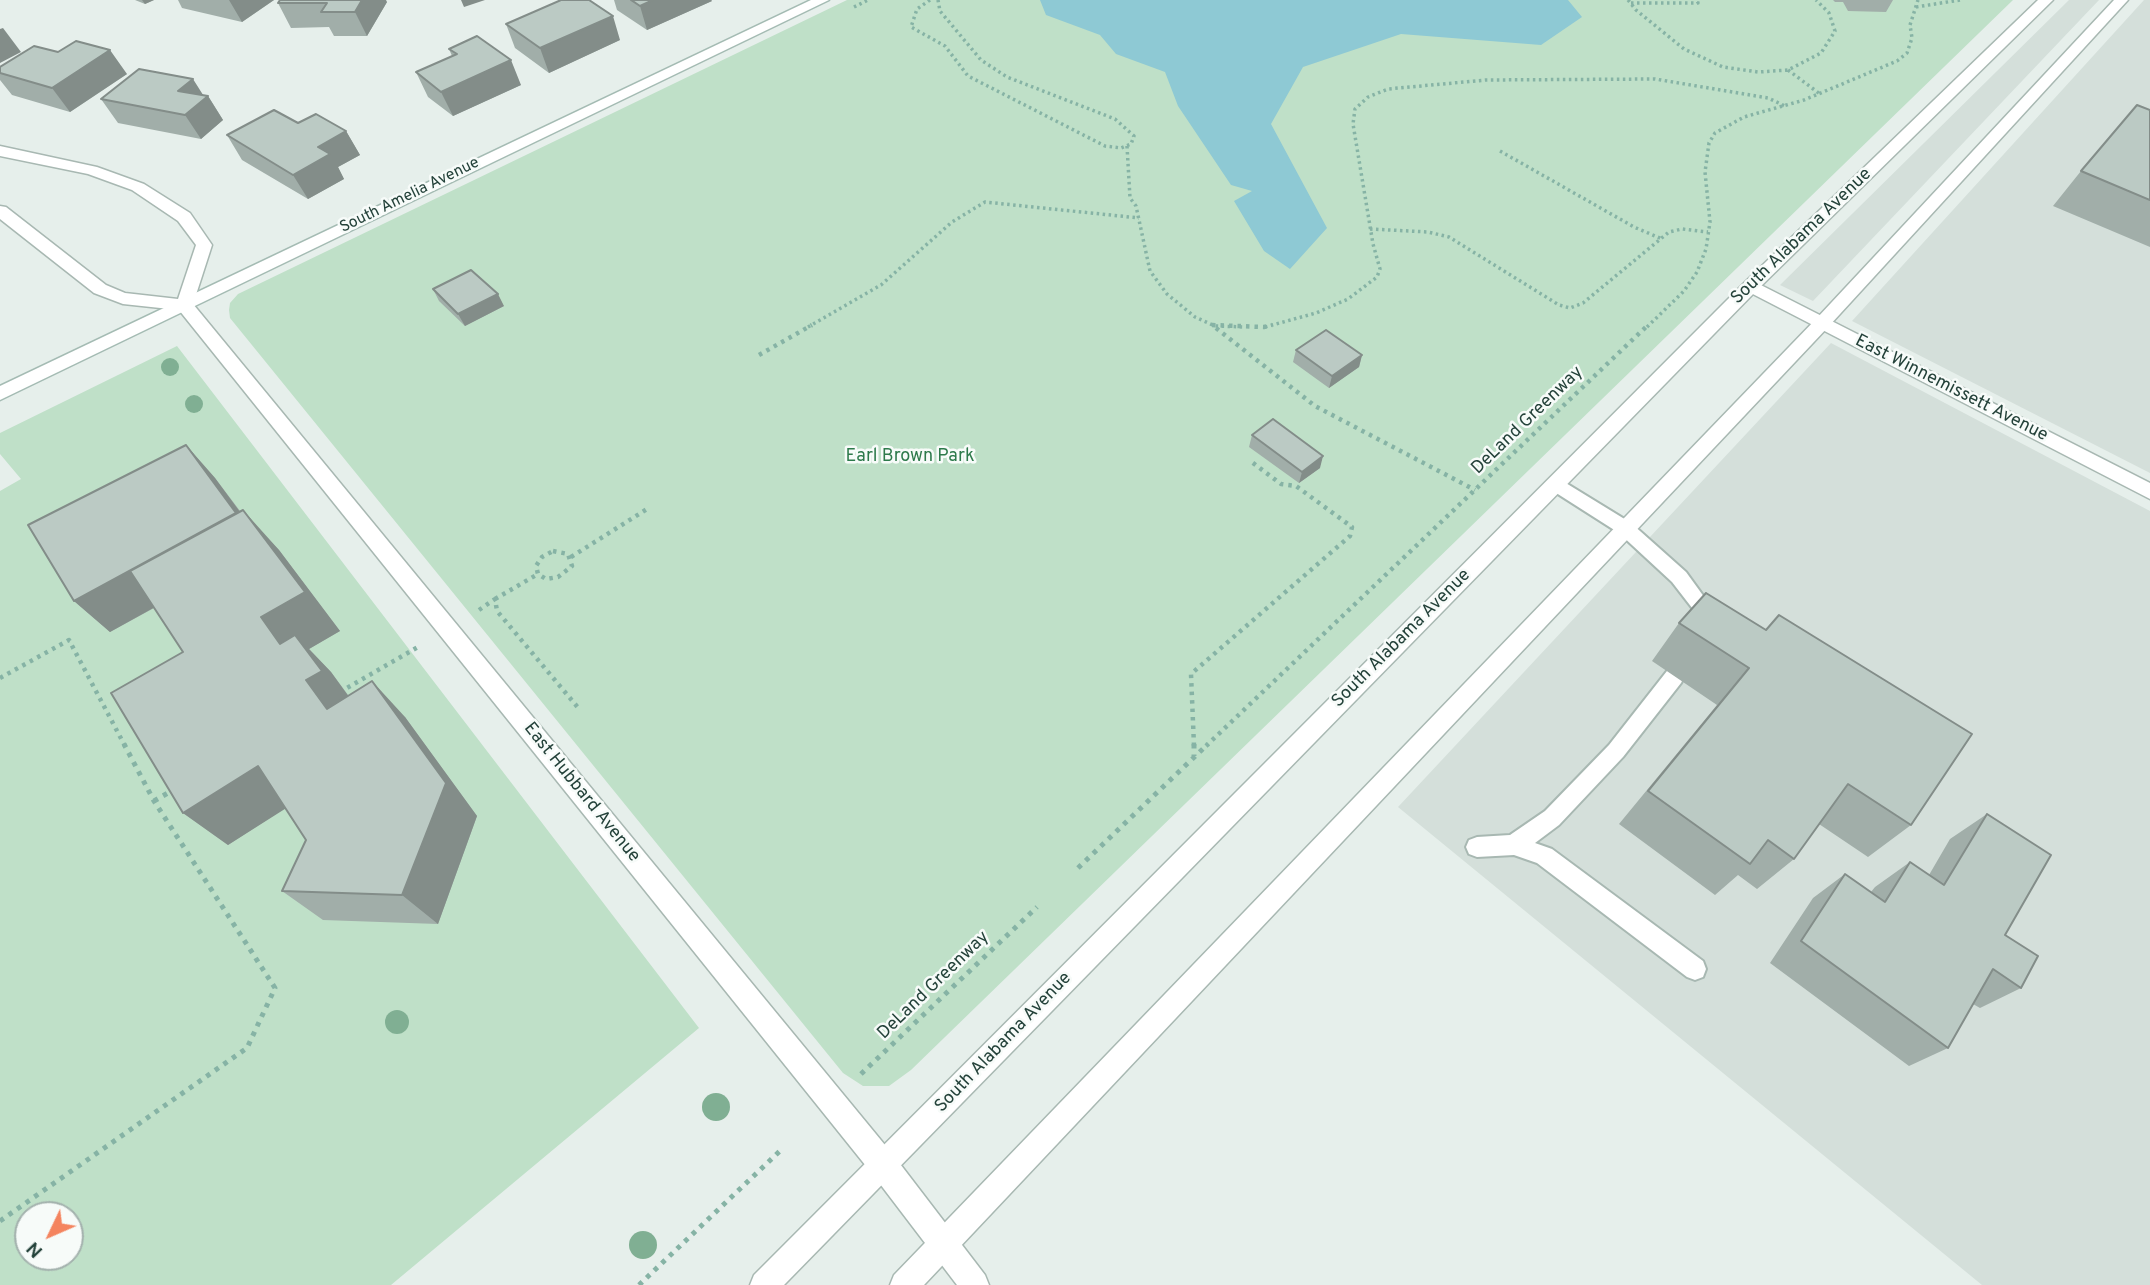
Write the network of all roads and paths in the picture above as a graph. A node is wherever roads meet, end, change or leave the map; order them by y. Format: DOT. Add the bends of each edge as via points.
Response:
graph roads {
  1 [pos="822,0"];
  2 [pos="930,0"];
  3 [pos="938,0"];
  4 [pos="1697,0"];
  5 [pos="1816,0"];
  6 [pos="1918,0"];
  7 [pos="1960,0"];
  8 [pos="2046,0"];
  9 [pos="2121,0"];
  10 [pos="1629,1"];
  11 [pos="1916,7"];
  12 [pos="1788,70"];
  13 [pos="1820,94"];
  14 [pos="1786,106"];
  15 [pos="1127,146"];
  16 [pos="0,151"];
  17 [pos="1500,151"];
  18 [pos="0,211"];
  19 [pos="1139,218"];
  20 [pos="1370,229"];
  21 [pos="1708,232"];
  22 [pos="1662,239"];
  23 [pos="1751,286"];
  24 [pos="184,305"];
  25 [pos="1823,322"];
  26 [pos="1215,326"];
  27 [pos="760,355"];
  28 [pos="0,394"];
  29 [pos="1249,460"];
  30 [pos="1556,484"];
  31 [pos="1475,490"];
  32 [pos="2150,492"];
  33 [pos="647,509"];
  34 [pos="1625,528"];
  35 [pos="571,557"];
  36 [pos="538,574"];
  37 [pos="495,599"];
  38 [pos="448,629"];
  39 [pos="421,645"];
  40 [pos="1698,646"];
  41 [pos="1674,677"];
  42 [pos="0,678"];
  43 [pos="328,699"];
  44 [pos="580,710"];
  45 [pos="1194,757"];
  46 [pos="177,788"];
  47 [pos="154,801"];
  48 [pos="1514,845"];
  49 [pos="1477,847"];
  50 [pos="1078,868"];
  51 [pos="1037,907"];
  52 [pos="1695,969"];
  53 [pos="859,1076"];
  54 [pos="783,1148"];
  55 [pos="884,1166"];
  56 [pos="0,1221"];
  57 [pos="942,1244"];
  58 [pos="639,1285"];
  59 [pos="764,1285"];
  60 [pos="904,1285"];
  61 [pos="975,1285"];
  1 -- 24 [label="street, South Amelia Avenue"];
  2 -- 15 [label="path" via="917,9 911,27 945,46 968,76 1105,146"];
  3 -- 15 [label="path" via="940,11 981,60 1007,77 1115,119 1134,136"];
  4 -- 10 [label="path"];
  5 -- 12 [label="path" via="1829,13 1835,31 1821,53"];
  6 -- 11 [label="path, DeLand Greenway"];
  7 -- 11 [label="path"];
  8 -- 23 [label="street, South Alabama Avenue"];
  9 -- 25 [label="street"];
  10 -- 12 [label="path" via="1666,36 1699,58 1758,72"];
  11 -- 13 [label="path, DeLand Greenway" via="1907,53"];
  12 -- 13 [label="path"];
  13 -- 14 [label="path, DeLand Greenway"];
  14 -- 20 [label="path" via="1656,79 1486,80 1388,89 1368,97 1355,109 1353,124"];
  14 -- 21 [label="path, DeLand Greenway" via="1744,117 1715,133 1705,172"];
  15 -- 19 [label="path" via="1129,198"];
  16 -- 24 [label="street" via="92,170 138,187 184,217 204,245"];
  17 -- 22 [label="path"];
  18 -- 24 [label="street" via="100,289 123,298"];
  19 -- 26 [label="path" via="1150,271 1167,294 1195,317"];
  19 -- 27 [label="path" via="985,202 951,222 881,285"];
  20 -- 22 [label="path" via="1449,237 1570,309"];
  20 -- 26 [label="path" via="1380,269 1377,277 1348,299 1265,327"];
  21 -- 22 [label="path" via="1682,229"];
  21 -- 31 [label="path, DeLand Greenway" via="1706,250 1684,291"];
  23 -- 25 [label="street, East Winnemissett Avenue"];
  23 -- 30 [label="street, South Alabama Avenue"];
  24 -- 28 [label="street, South Amelia Avenue"];
  24 -- 38 [label="street, East Hubbard Avenue"];
  25 -- 32 [label="street, East Winnemissett Avenue"];
  25 -- 34 [label="street"];
  26 -- 31 [label="path" via="1315,406"];
  29 -- 45 [label="path" via="1281,484 1296,486 1352,527 1350,536 1191,674"];
  30 -- 34 [label="lane"];
  30 -- 55 [label="street, South Alabama Avenue"];
  31 -- 45 [label="path, DeLand Greenway"];
  33 -- 35 [label="path"];
  34 -- 40 [label="lane" via="1679,577 1706,612"];
  34 -- 57 [label="street"];
  35 -- 36 [label="path" via="569,571 558,577 546,579"];
  35 -- 36 [label="path" via="558,550 546,554 538,561"];
  36 -- 37 [label="path"];
  37 -- 38 [label="path"];
  37 -- 44 [label="path" via="497,611"];
  38 -- 55 [label="street, East Hubbard Avenue"];
  39 -- 43 [label="path"];
  41 -- 48 [label="lane" via="1616,751 1552,818"];
  42 -- 47 [label="path" via="69,640"];
  45 -- 50 [label="path, DeLand Greenway"];
  46 -- 47 [label="path"];
  47 -- 56 [label="path" via="275,988 247,1048"];
  48 -- 49 [label="lane"];
  48 -- 52 [label="lane" via="1544,856"];
  51 -- 53 [label="path, DeLand Greenway"];
  54 -- 58 [label="path"];
  55 -- 57 [label="street, East Hubbard Avenue"];
  55 -- 59 [label="street, South Alabama Avenue"];
  57 -- 60 [label="street"];
  57 -- 61 [label="street, East Hubbard Avenue"];
}
